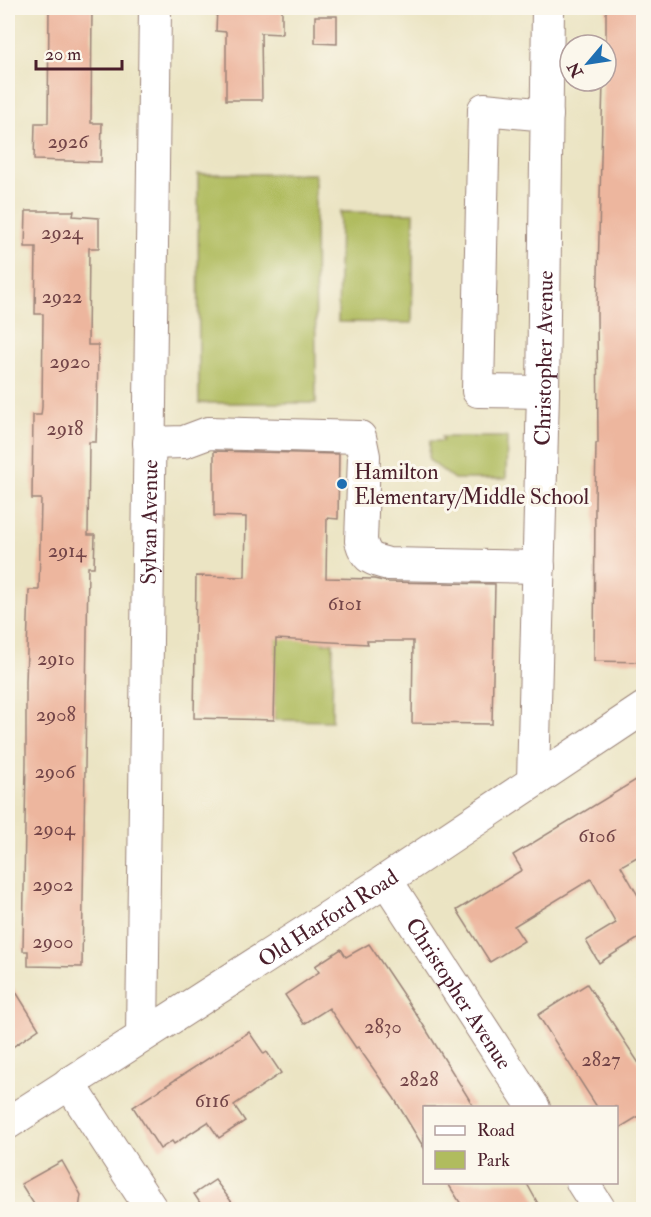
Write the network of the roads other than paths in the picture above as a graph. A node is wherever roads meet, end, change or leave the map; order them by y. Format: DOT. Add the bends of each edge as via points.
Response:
graph roads {
  1 [pos="155,8"];
  2 [pos="548,8"];
  3 [pos="547,115"];
  4 [pos="543,392"];
  5 [pos="150,443"];
  6 [pos="539,567"];
  7 [pos="644,708"];
  8 [pos="533,781"];
  9 [pos="386,880"];
  10 [pos="142,1035"];
  11 [pos="69,1083"];
  12 [pos="533,1106"];
  13 [pos="8,1123"];
  14 [pos="583,1184"];
  15 [pos="152,1209"];
  16 [pos="600,1209"];
  1 -- 5 [label="street, Sylvan Avenue"];
  2 -- 3 [label="street, Christopher Avenue"];
  3 -- 4 [label="street, Christopher Avenue"];
  3 -- 4 [label="street" via="484,109 478,391"];
  4 -- 6 [label="street, Christopher Avenue"];
  5 -- 6 [label="street" via="183,442 208,433 360,437 364,456 361,541 370,559 388,564"];
  5 -- 10 [label="street, Sylvan Avenue"];
  6 -- 8 [label="street, Christopher Avenue"];
  7 -- 8 [label="street, Old Harford Road"];
  8 -- 9 [label="street, Old Harford Road"];
  9 -- 10 [label="street, Old Harford Road"];
  9 -- 12 [label="street, Christopher Avenue"];
  10 -- 11 [label="street, Old Harford Road"];
  11 -- 13 [label="street, Old Harford Road"];
  11 -- 15 [label="street"];
  14 -- 16 [label="street"];
}
